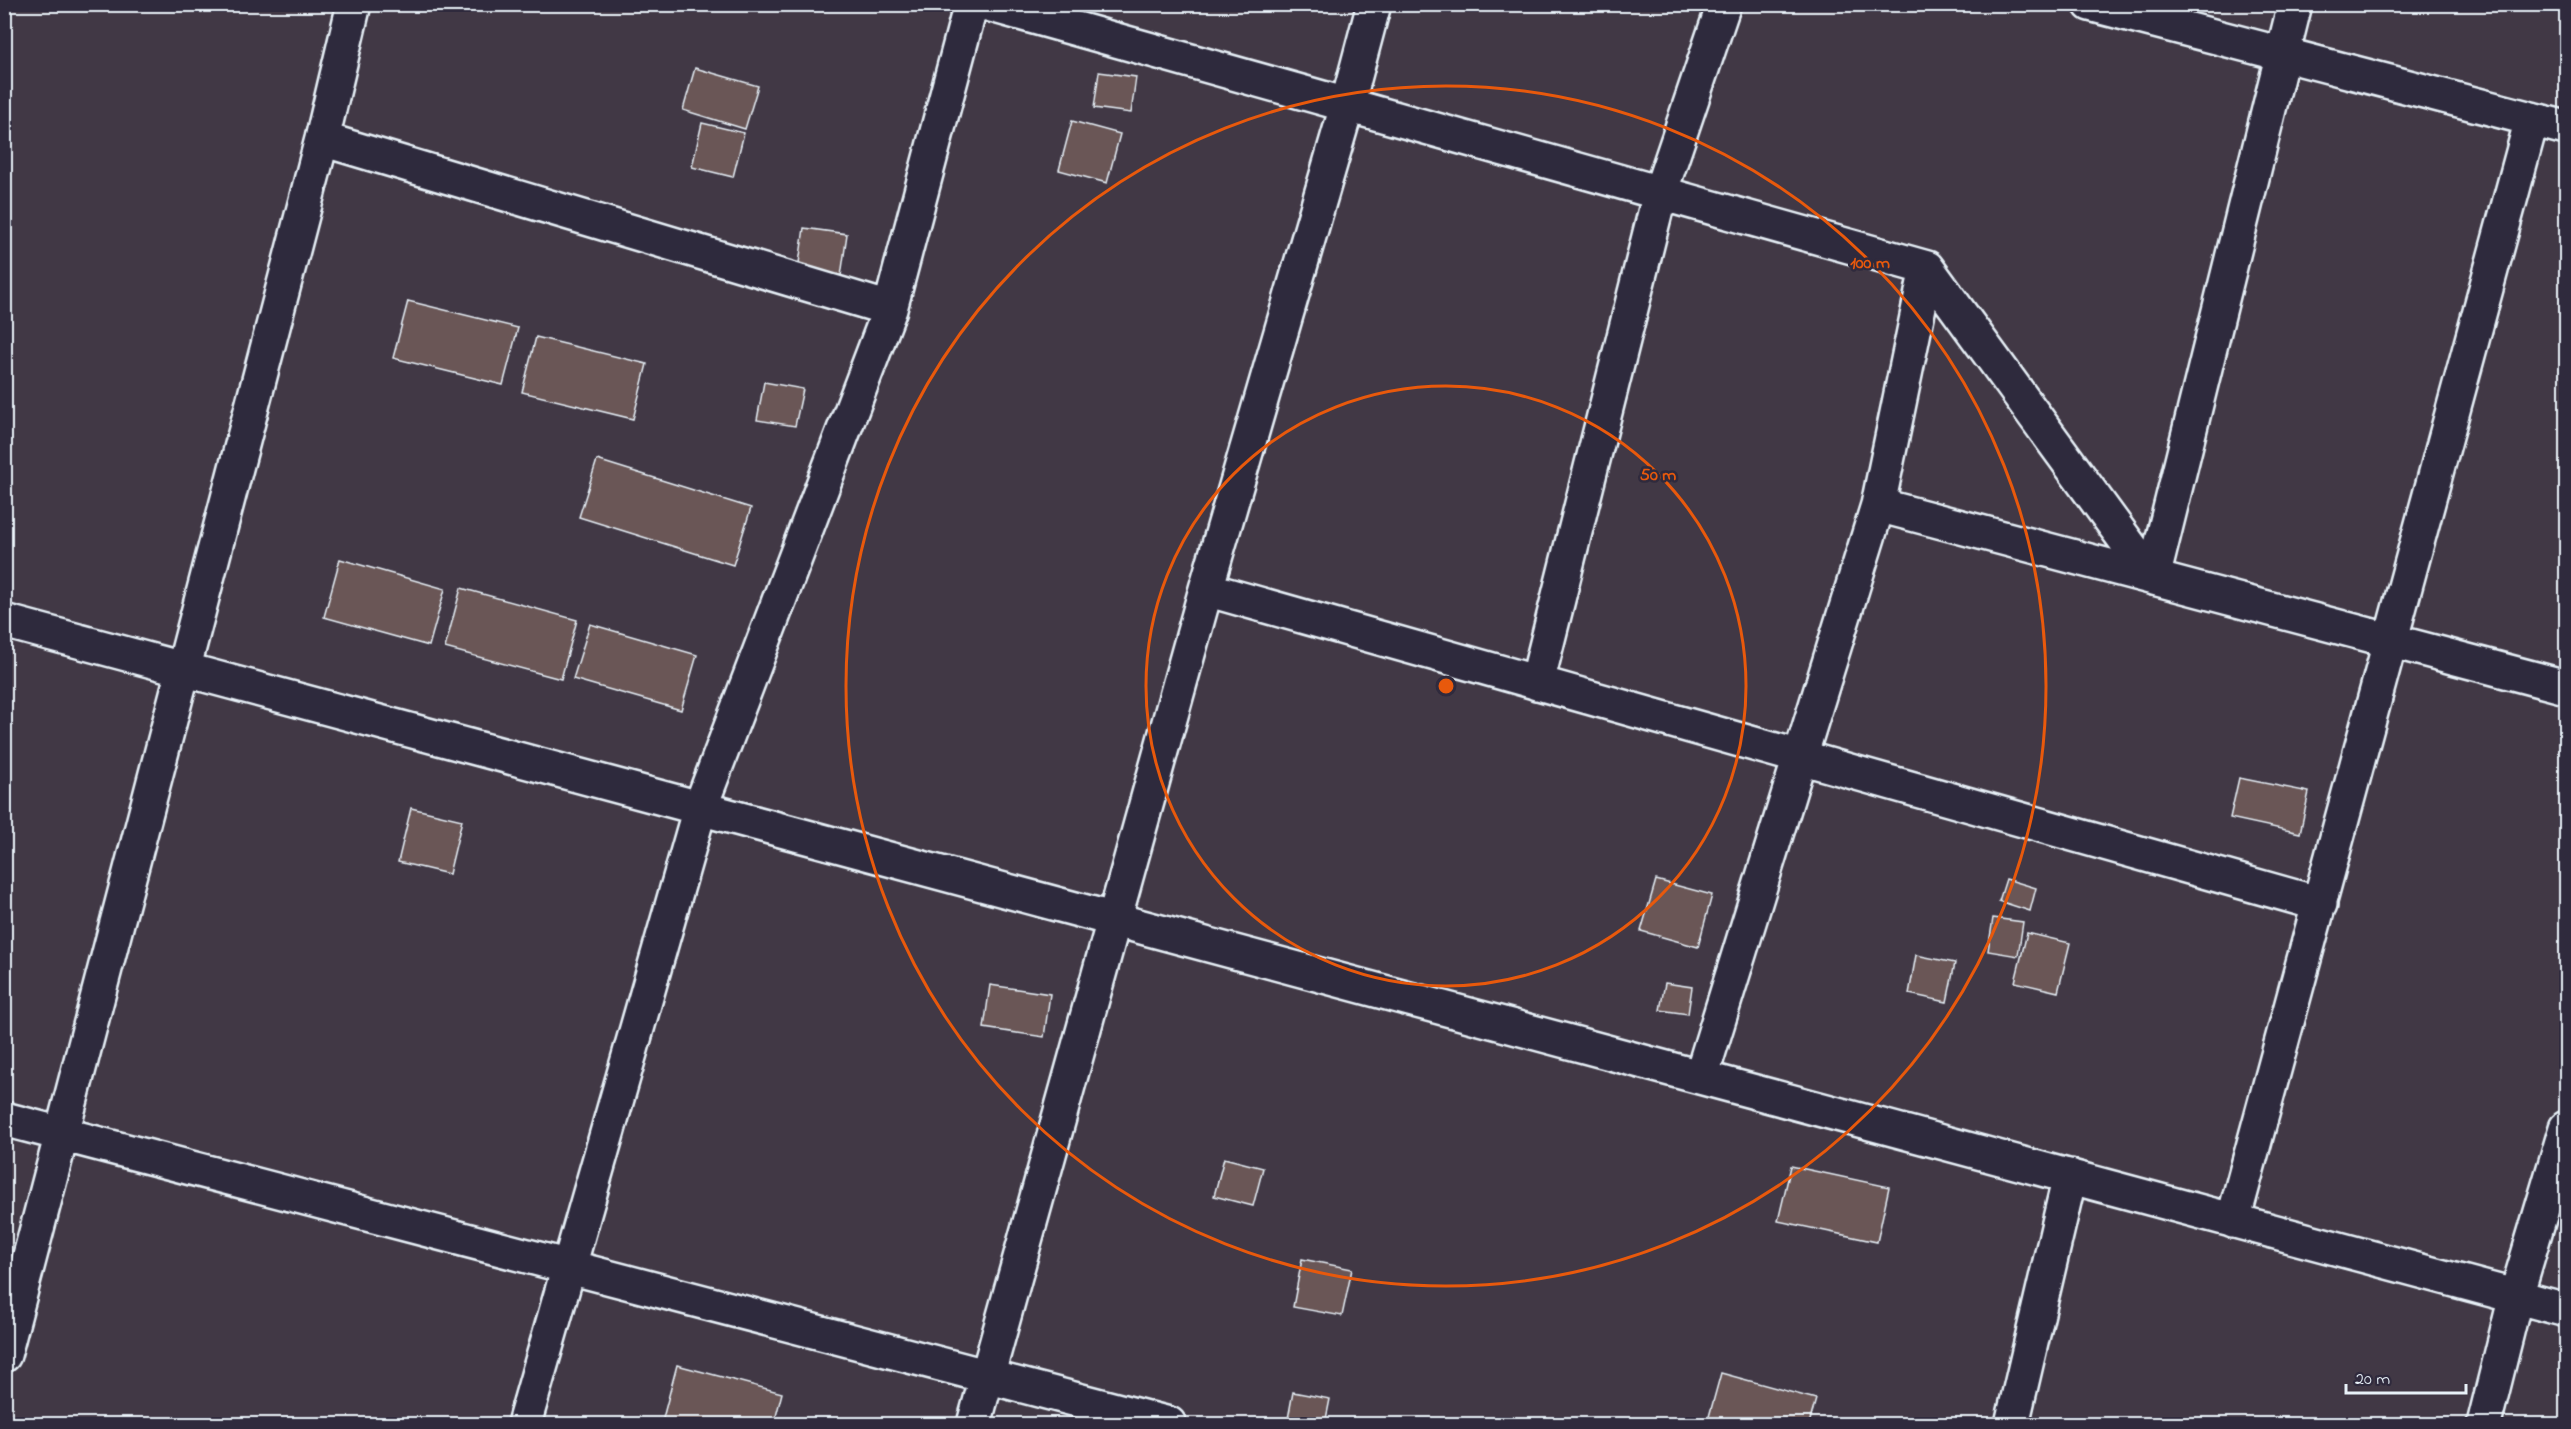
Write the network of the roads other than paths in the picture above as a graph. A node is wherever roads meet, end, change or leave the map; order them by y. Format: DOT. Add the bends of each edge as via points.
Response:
graph roads {
  1 [pos="354,4"];
  2 [pos="971,4"];
  3 [pos="988,4"];
  4 [pos="1374,4"];
  5 [pos="1724,4"];
  6 [pos="2090,4"];
  7 [pos="2295,4"];
  8 [pos="2283,54"];
  9 [pos="1347,106"];
  10 [pos="2532,119"];
  11 [pos="2566,128"];
  12 [pos="322,139"];
  13 [pos="1660,193"];
  14 [pos="1927,268"];
  15 [pos="890,309"];
  16 [pos="1878,505"];
  17 [pos="2153,578"];
  18 [pos="1206,589"];
  19 [pos="4,621"];
  20 [pos="2391,641"];
  21 [pos="184,669"];
  22 [pos="1537,683"];
  23 [pos="2566,687"];
  24 [pos="1800,757"];
  25 [pos="700,808"];
  26 [pos="2320,904"];
  27 [pos="1114,919"];
  28 [pos="1701,1077"];
  29 [pos="4,1119"];
  30 [pos="2566,1128"];
  31 [pos="62,1134"];
  32 [pos="2070,1176"];
  33 [pos="2234,1221"];
  34 [pos="569,1267"];
  35 [pos="2516,1296"];
  36 [pos="2566,1310"];
  37 [pos="4,1355"];
  38 [pos="987,1377"];
  39 [pos="524,1425"];
  40 [pos="974,1425"];
  41 [pos="1168,1425"];
  42 [pos="2012,1425"];
  43 [pos="2484,1425"];
  1 -- 12 [label="street"];
  2 -- 15 [label="street"];
  3 -- 9 [label="street"];
  4 -- 9 [label="street"];
  5 -- 13 [label="street"];
  6 -- 8 [label="street"];
  7 -- 8 [label="street"];
  8 -- 10 [label="street"];
  8 -- 17 [label="street"];
  9 -- 13 [label="street"];
  9 -- 18 [label="street"];
  10 -- 11 [label="street"];
  10 -- 20 [label="street"];
  12 -- 15 [label="street"];
  12 -- 21 [label="street"];
  13 -- 14 [label="street"];
  13 -- 22 [label="street"];
  14 -- 16 [label="street"];
  14 -- 17 [label="street"];
  15 -- 25 [label="street"];
  16 -- 17 [label="street"];
  16 -- 24 [label="street"];
  17 -- 20 [label="street"];
  18 -- 22 [label="street"];
  18 -- 27 [label="street"];
  19 -- 21 [label="street"];
  20 -- 23 [label="street"];
  20 -- 26 [label="street"];
  21 -- 25 [label="street"];
  21 -- 31 [label="street"];
  22 -- 24 [label="street"];
  24 -- 26 [label="street"];
  24 -- 28 [label="street"];
  25 -- 27 [label="street"];
  25 -- 34 [label="street"];
  26 -- 33 [label="street"];
  27 -- 28 [label="street"];
  27 -- 38 [label="street"];
  28 -- 32 [label="street"];
  29 -- 31 [label="street"];
  30 -- 35 [label="street"];
  31 -- 34 [label="street"];
  31 -- 37 [label="street"];
  32 -- 33 [label="street"];
  32 -- 42 [label="street"];
  33 -- 35 [label="street"];
  34 -- 38 [label="street"];
  34 -- 39 [label="street"];
  35 -- 36 [label="street"];
  35 -- 43 [label="street"];
  38 -- 40 [label="street"];
  38 -- 41 [label="street"];
}
